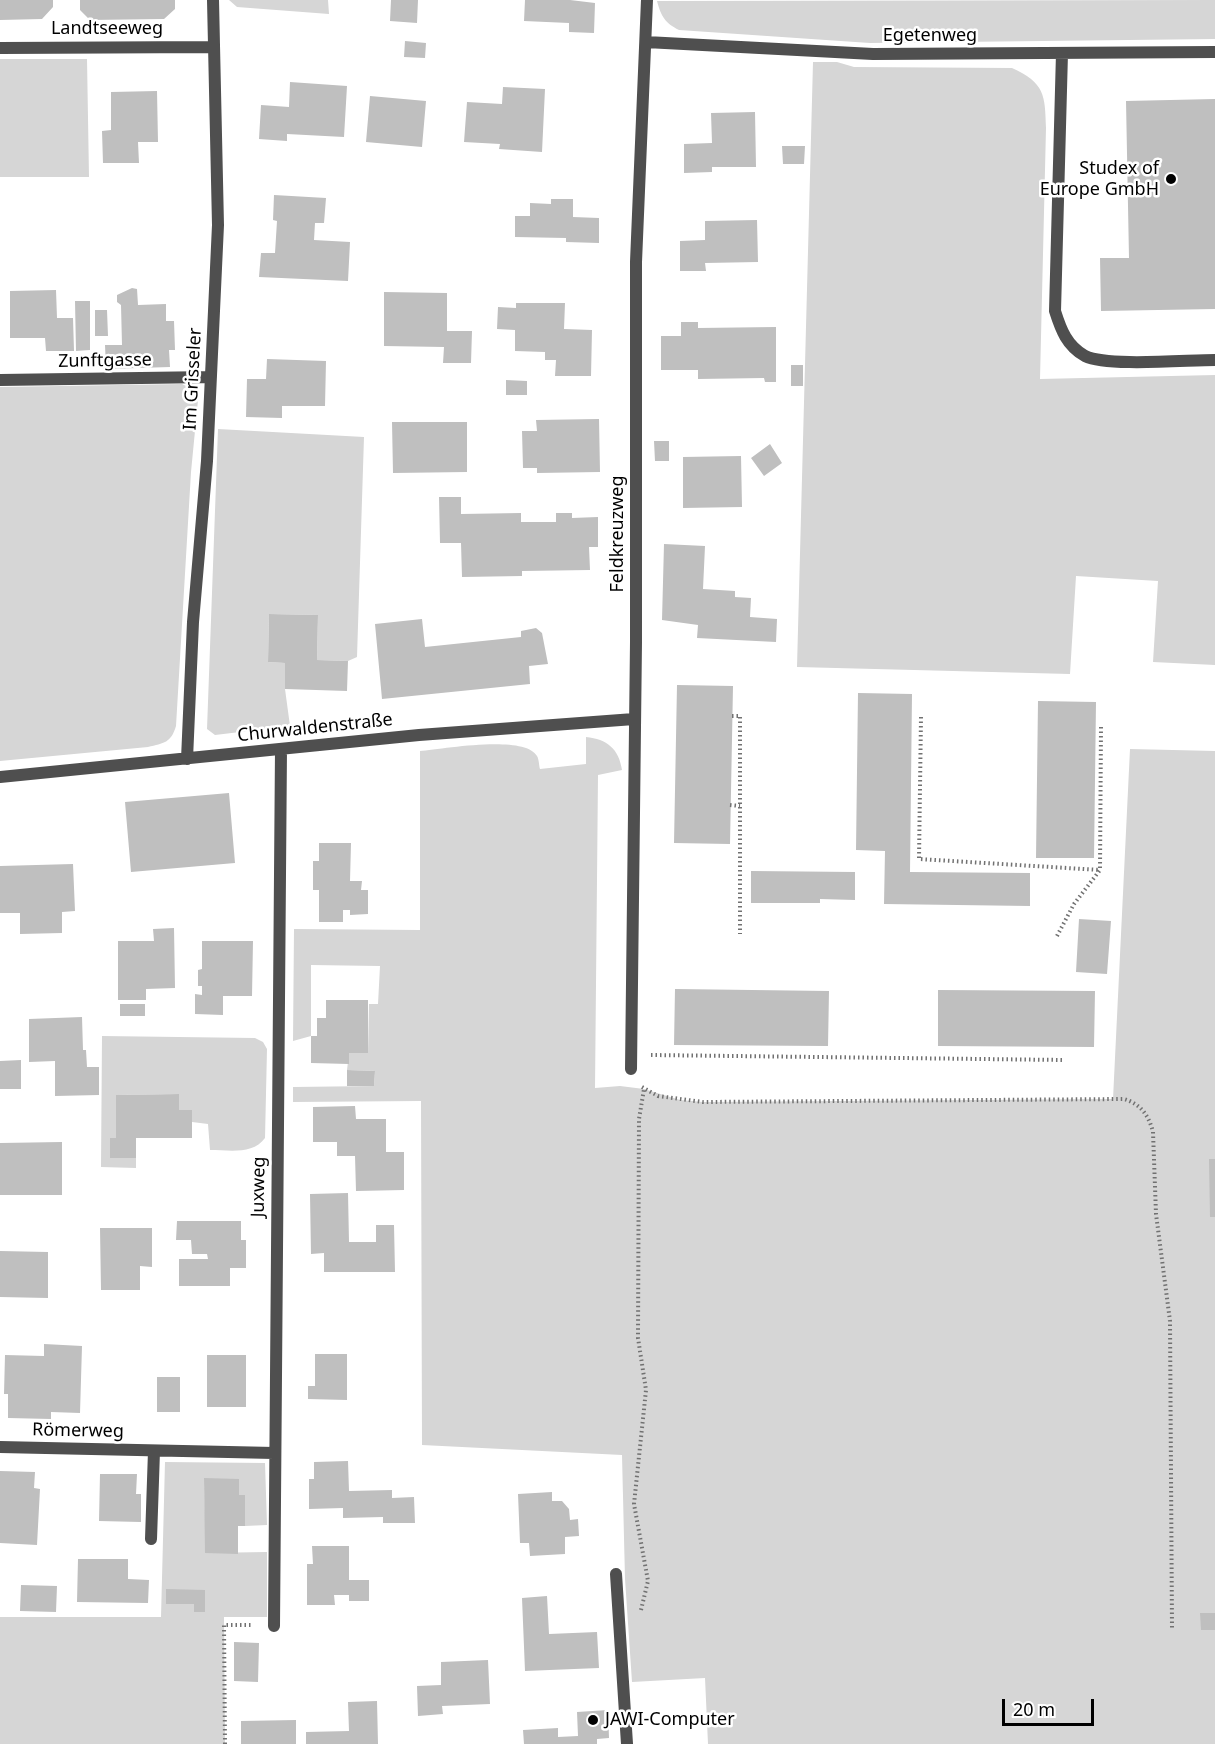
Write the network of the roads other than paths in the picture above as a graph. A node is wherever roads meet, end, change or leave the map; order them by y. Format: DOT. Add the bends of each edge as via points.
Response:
graph roads {
  1 [pos="213,0"];
  2 [pos="647,0"];
  3 [pos="646,42"];
  4 [pos="213,46"];
  5 [pos="0,48"];
  6 [pos="1215,52"];
  7 [pos="1062,53"];
  8 [pos="1215,360"];
  9 [pos="211,377"];
  10 [pos="0,380"];
  11 [pos="634,719"];
  12 [pos="281,749"];
  13 [pos="187,759"];
  14 [pos="0,777"];
  15 [pos="631,1069"];
  16 [pos="0,1447"];
  17 [pos="154,1451"];
  18 [pos="274,1453"];
  19 [pos="152,1539"];
  20 [pos="616,1574"];
  21 [pos="274,1626"];
  22 [pos="627,1744"];
  1 -- 4 [label="street, Im Grisseler"];
  2 -- 3 [label="street, Feldkreuzweg"];
  3 -- 7 [label="street, Egetenweg" via="873,54"];
  3 -- 11 [label="street, Feldkreuzweg" via="636,262"];
  4 -- 5 [label="street, Landtseeweg"];
  4 -- 9 [label="street, Im Grisseler" via="218,225"];
  6 -- 7 [label="street, Egetenweg"];
  7 -- 8 [label="street" via="1055,311 1062,332 1087,357 1109,361"];
  9 -- 10 [label="street, Zunftgasse"];
  9 -- 13 [label="street, Im Grisseler"];
  11 -- 12 [label="street, Churwaldenstraße"];
  11 -- 15 [label="street, Feldkreuzweg"];
  12 -- 13 [label="street, Churwaldenstraße"];
  12 -- 18 [label="street, Juxweg"];
  13 -- 14 [label="street, Churwaldenstraße"];
  16 -- 17 [label="street, Römerweg"];
  17 -- 18 [label="street, Römerweg"];
  17 -- 19 [label="street"];
  18 -- 21 [label="street, Juxweg"];
  20 -- 22 [label="street"];
}
